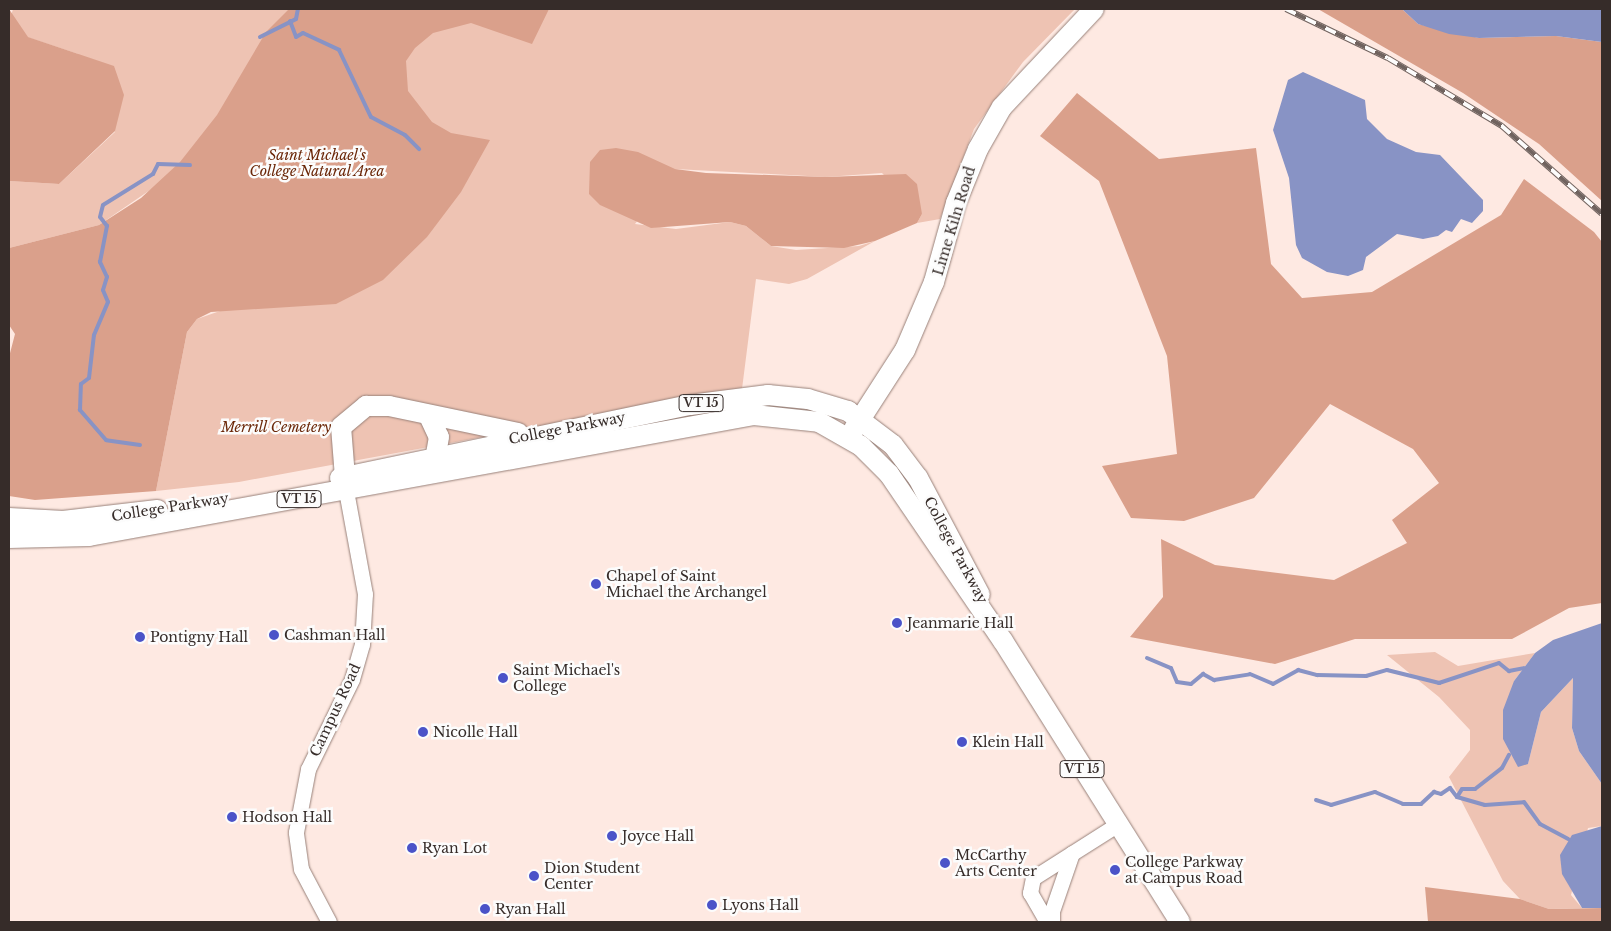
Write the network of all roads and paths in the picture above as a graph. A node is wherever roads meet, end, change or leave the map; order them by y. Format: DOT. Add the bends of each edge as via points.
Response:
graph roads {
  1 [pos="1094,9"];
  2 [pos="854,415"];
  3 [pos="429,416"];
  4 [pos="540,433"];
  5 [pos="842,433"];
  6 [pos="438,455"];
  7 [pos="431,474"];
  8 [pos="345,484"];
  9 [pos="9,518"];
  10 [pos="9,538"];
  11 [pos="1003,641"];
  12 [pos="1118,824"];
  13 [pos="1072,853"];
  14 [pos="329,922"];
  15 [pos="1046,922"];
  16 [pos="1052,922"];
  17 [pos="1180,922"];
  1 -- 2 [label="main road, Lime Kiln Road" via="1023,83 981,143 965,176 934,282 906,350"];
  2 -- 4 [label="main road, College Parkway / VT 15" via="808,399 768,395 690,405"];
  2 -- 5 [label="main road, Lime Kiln Road"];
  2 -- 11 [label="main road, College Parkway / VT 15" via="893,445 918,478"];
  3 -- 4 [label="main road" via="490,429"];
  3 -- 6 [label="main road" via="440,437"];
  3 -- 8 [label="main road" via="378,405 356,410 341,427"];
  4 -- 6 [label="main road, College Parkway / VT 15"];
  5 -- 7 [label="main road, College Parkway / VT 15" via="802,418 754,415"];
  5 -- 11 [label="main road, College Parkway / VT 15" via="888,474"];
  6 -- 7 [label="main road"];
  6 -- 8 [label="main road, College Parkway / VT 15"];
  7 -- 8 [label="main road, College Parkway / VT 15"];
  8 -- 9 [label="main road, College Parkway / VT 15" via="113,517 63,521"];
  8 -- 10 [label="main road, College Parkway / VT 15" via="73,538"];
  8 -- 14 [label="street, Campus Road" via="365,594 362,644 352,679 306,775 296,832 301,869"];
  11 -- 12 [label="main road, College Parkway / VT 15"];
  12 -- 13 [label="street"];
  12 -- 17 [label="main road, College Parkway / VT 15"];
  13 -- 15 [label="street" via="1033,878 1030,893"];
  13 -- 16 [label="street" via="1052,911"];
}
